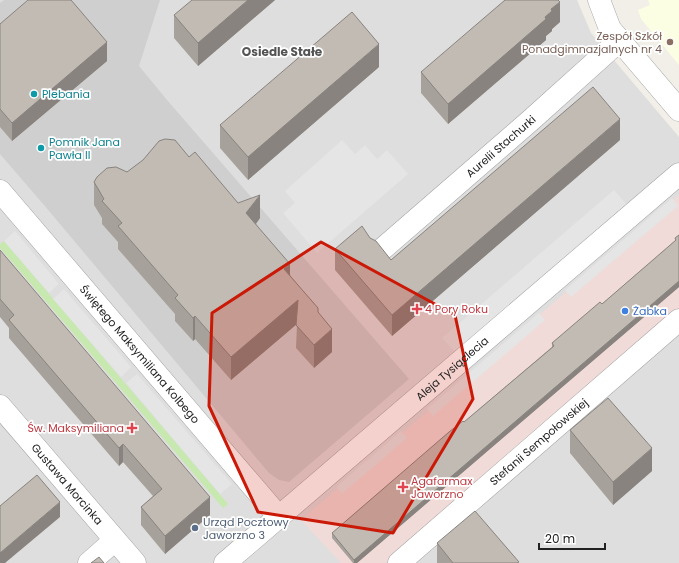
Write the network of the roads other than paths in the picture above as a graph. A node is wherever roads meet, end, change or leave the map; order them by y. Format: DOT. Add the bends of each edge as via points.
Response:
graph roads {
  1 [pos="599,0"];
  2 [pos="620,40"];
  3 [pos="679,110"];
  4 [pos="679,174"];
  5 [pos="0,191"];
  6 [pos="380,251"];
  7 [pos="679,320"];
  8 [pos="0,406"];
  9 [pos="278,517"];
  10 [pos="116,540"];
  11 [pos="89,563"];
  12 [pos="135,563"];
  13 [pos="225,563"];
  14 [pos="399,563"];
  1 -- 2 [label="street" via="610,29"];
  2 -- 3 [label="street"];
  2 -- 6 [label="street, Aurelii Stachurki"];
  4 -- 9 [label="street, Aleja Tysiąclecia"];
  5 -- 9 [label="street, Świętego Maksymiliana Kolbego"];
  7 -- 14 [label="street, Stefanii Sempołowskiej"];
  8 -- 10 [label="street, Gustawa Morcinka"];
  9 -- 13 [label="street, Aleja Tysiąclecia"];
  10 -- 11 [label="street"];
  10 -- 12 [label="street, Gustawa Morcinka"];
}
